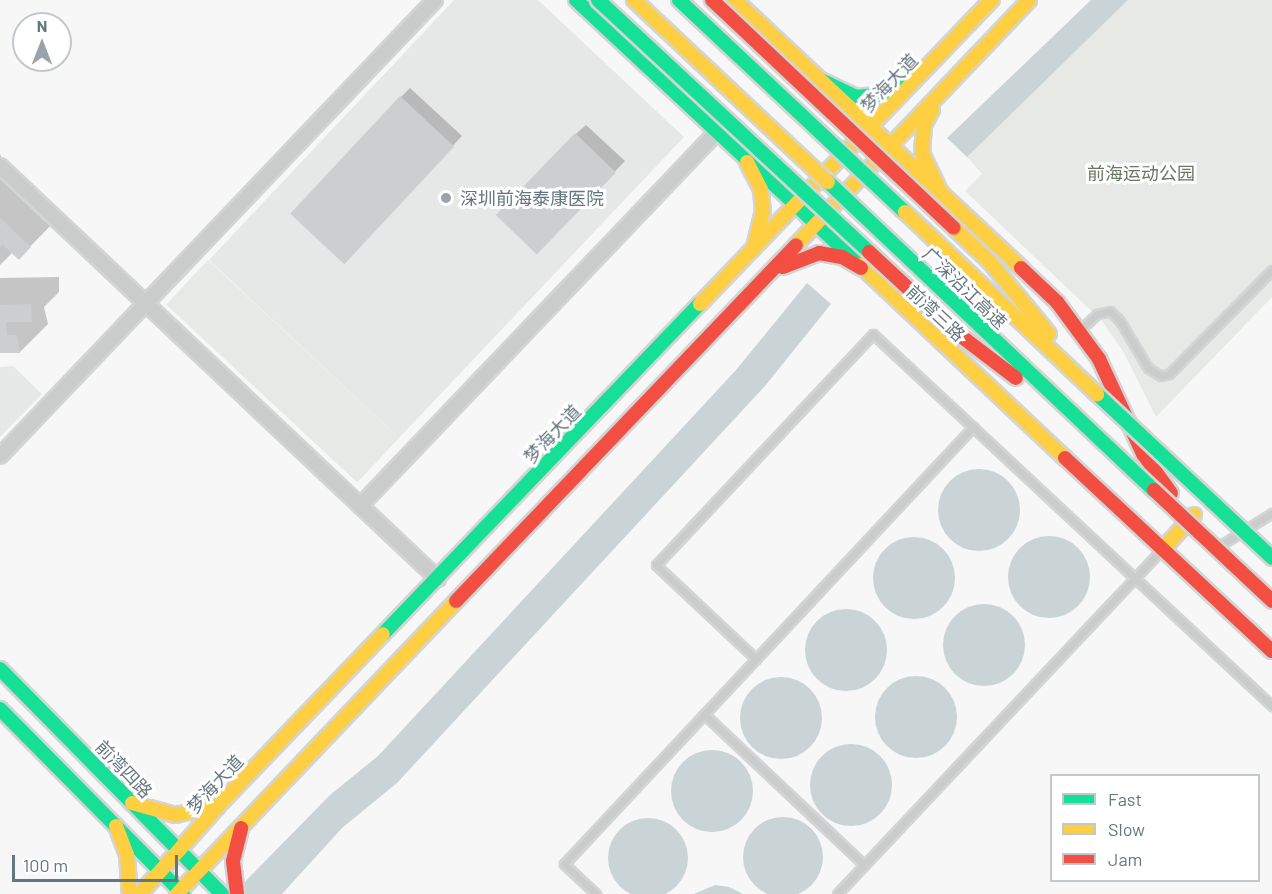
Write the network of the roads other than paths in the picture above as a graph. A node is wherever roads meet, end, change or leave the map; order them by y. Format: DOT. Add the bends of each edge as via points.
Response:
graph roads {
  1 [pos="435,0"];
  2 [pos="576,0"];
  3 [pos="598,0"];
  4 [pos="634,0"];
  5 [pos="679,0"];
  6 [pos="712,0"];
  7 [pos="735,0"];
  8 [pos="992,0"];
  9 [pos="1029,0"];
  10 [pos="937,58"];
  11 [pos="819,79"];
  12 [pos="939,95"];
  13 [pos="872,127"];
  14 [pos="716,133"];
  15 [pos="892,147"];
  16 [pos="747,162"];
  17 [pos="0,166"];
  18 [pos="941,193"];
  19 [pos="795,207"];
  20 [pos="816,226"];
  21 [pos="751,254"];
  22 [pos="861,268"];
  23 [pos="1272,270"];
  24 [pos="767,276"];
  25 [pos="146,303"];
  26 [pos="1080,330"];
  27 [pos="1099,397"];
  28 [pos="1084,426"];
  29 [pos="973,427"];
  30 [pos="0,456"];
  31 [pos="360,506"];
  32 [pos="1272,513"];
  33 [pos="1194,515"];
  34 [pos="1224,543"];
  35 [pos="1163,549"];
  36 [pos="1272,558"];
  37 [pos="1135,578"];
  38 [pos="438,579"];
  39 [pos="1272,587"];
  40 [pos="1272,601"];
  41 [pos="1272,651"];
  42 [pos="756,659"];
  43 [pos="0,669"];
  44 [pos="1272,706"];
  45 [pos="0,709"];
  46 [pos="704,714"];
  47 [pos="132,803"];
  48 [pos="218,806"];
  49 [pos="242,825"];
  50 [pos="116,826"];
  51 [pos="178,852"];
  52 [pos="864,865"];
  53 [pos="198,871"];
  54 [pos="160,872"];
  55 [pos="180,893"];
  56 [pos="130,894"];
  57 [pos="140,894"];
  58 [pos="222,894"];
  59 [pos="237,894"];
  60 [pos="596,894"];
  61 [pos="837,894"];
  1 -- 25 [label="street"];
  2 -- 14 [label="main road, 前湾三路"];
  3 -- 28 [label="main road, bridge" via="953,330"];
  4 -- 28 [label="main road, 广深沿江高速, bridge"];
  5 -- 27 [label="main road, 广深沿江高速, bridge"];
  6 -- 27 [label="main road, bridge" via="990,262"];
  7 -- 11 [label="main road"];
  8 -- 10 [label="main road, 梦海大道"];
  9 -- 12 [label="main road"];
  10 -- 11 [label="main road" via="885,94 856,97"];
  10 -- 13 [label="main road, 梦海大道"];
  11 -- 13 [label="main road"];
  12 -- 15 [label="main road"];
  12 -- 18 [label="main road" via="924,125 922,153"];
  13 -- 15 [label="main road"];
  13 -- 19 [label="main road, 梦海大道"];
  14 -- 16 [label="main road, 前湾三路"];
  14 -- 31 [label="street"];
  15 -- 18 [label="main road"];
  15 -- 20 [label="main road"];
  16 -- 19 [label="main road, 前湾三路"];
  16 -- 21 [label="main road" via="761,190 763,211"];
  17 -- 25 [label="street"];
  18 -- 26 [label="main road" via="1042,288"];
  19 -- 20 [label="main road, 前湾三路"];
  19 -- 21 [label="main road, 梦海大道"];
  20 -- 22 [label="main road, 前湾三路"];
  20 -- 24 [label="main road"];
  21 -- 38 [label="main road, 梦海大道"];
  22 -- 24 [label="main road" via="842,257 819,253 795,260"];
  22 -- 35 [label="main road, 前湾三路"];
  23 -- 26 [label="lane" via="1169,374 1161,376 1148,368 1110,311 1097,314"];
  24 -- 49 [label="main road"];
  25 -- 30 [label="street"];
  25 -- 31 [label="street"];
  26 -- 33 [label="main road" via="1108,375 1150,468"];
  27 -- 36 [label="main road, 广深沿江高速, bridge"];
  28 -- 40 [label="main road, 广深沿江高速, bridge"];
  29 -- 37 [label="lane"];
  29 -- 42 [label="lane"];
  29 -- 42 [label="lane" via="873,334 680,540 656,566"];
  31 -- 38 [label="street"];
  32 -- 34 [label="lane"];
  33 -- 34 [label="main road"];
  33 -- 35 [label="main road"];
  34 -- 39 [label="main road"];
  35 -- 37 [label="lane"];
  35 -- 41 [label="main road, 前湾三路"];
  37 -- 44 [label="lane"];
  37 -- 52 [label="lane"];
  38 -- 48 [label="main road, 梦海大道"];
  42 -- 46 [label="lane"];
  43 -- 47 [label="main road, 前湾四路"];
  45 -- 50 [label="main road"];
  46 -- 52 [label="lane"];
  46 -- 60 [label="lane" via="564,864"];
  47 -- 48 [label="main road" via="175,815"];
  47 -- 51 [label="main road, 前湾四路"];
  48 -- 51 [label="main road, 梦海大道"];
  49 -- 53 [label="main road"];
  49 -- 59 [label="main road" via="233,861"];
  50 -- 54 [label="main road"];
  50 -- 56 [label="main road" via="127,855"];
  51 -- 53 [label="main road, 前湾四路"];
  51 -- 54 [label="main road, 梦海大道"];
  52 -- 61 [label="lane"];
  53 -- 55 [label="main road"];
  53 -- 58 [label="main road, 前湾四路"];
  54 -- 55 [label="main road"];
  54 -- 57 [label="main road, 梦海大道"];
}
